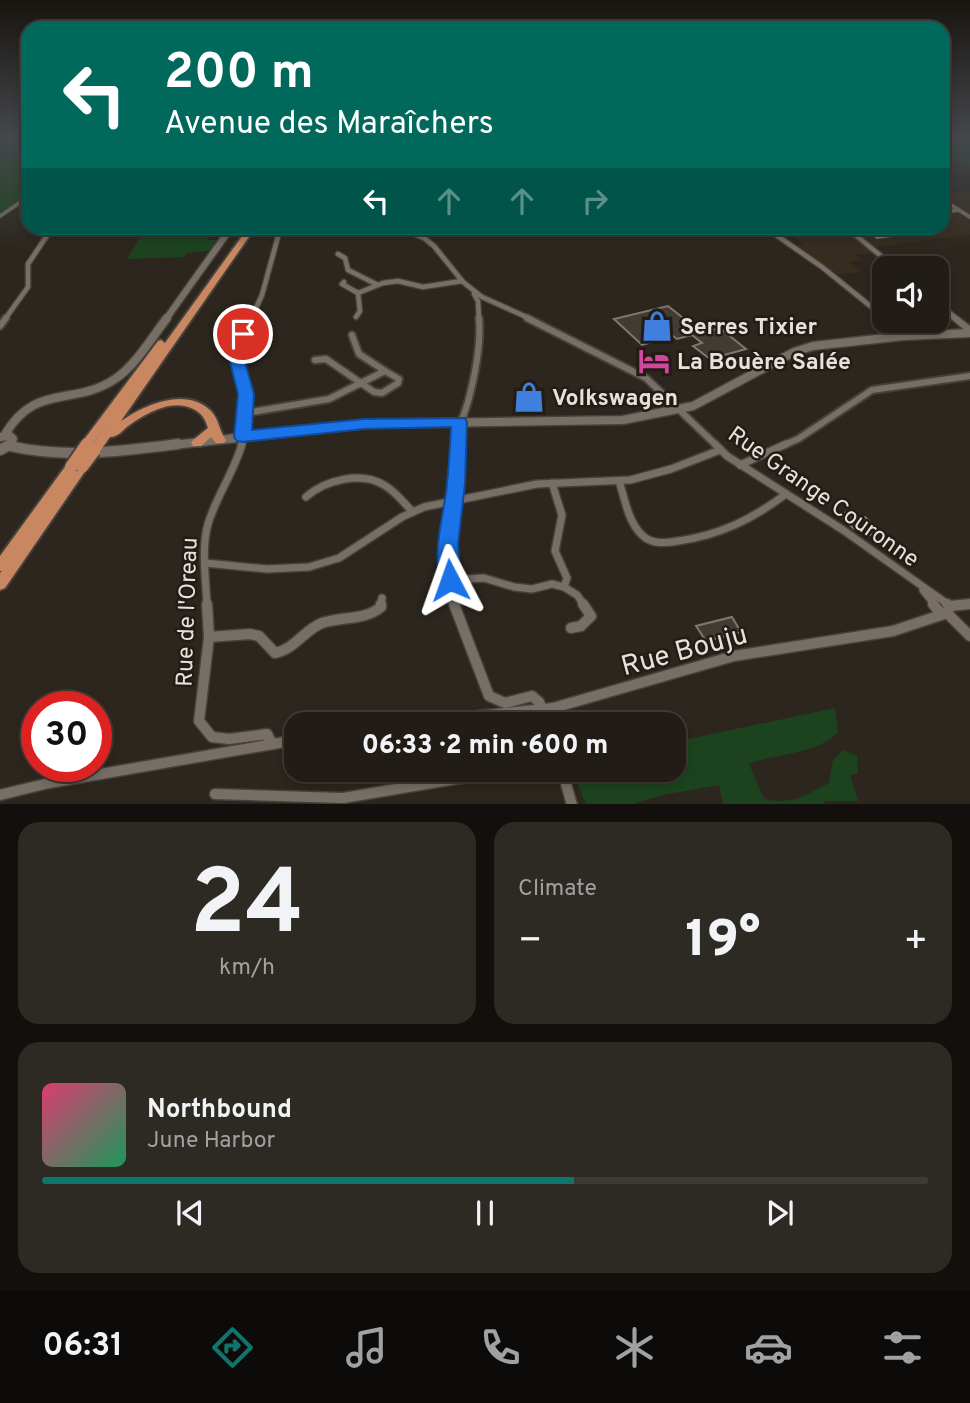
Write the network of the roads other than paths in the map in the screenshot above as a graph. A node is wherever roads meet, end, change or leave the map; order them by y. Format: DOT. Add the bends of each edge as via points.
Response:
graph roads {
  1 [pos="21,202"];
  2 [pos="950,204"];
  3 [pos="959,210"];
  4 [pos="950,211"];
  5 [pos="0,216"];
  6 [pos="970,217"];
  7 [pos="47,235"];
  8 [pos="226,235"];
  9 [pos="239,235"];
  10 [pos="246,235"];
  11 [pos="252,235"];
  12 [pos="278,235"];
  13 [pos="417,235"];
  14 [pos="776,235"];
  15 [pos="857,235"];
  16 [pos="235,251"];
  17 [pos="338,254"];
  18 [pos="882,256"];
  19 [pos="462,281"];
  20 [pos="344,282"];
  21 [pos="376,284"];
  22 [pos="358,293"];
  23 [pos="480,299"];
  24 [pos="872,307"];
  25 [pos="949,313"];
  26 [pos="356,317"];
  27 [pos="0,326"];
  28 [pos="969,330"];
  29 [pos="352,335"];
  30 [pos="315,360"];
  31 [pos="385,371"];
  32 [pos="970,376"];
  33 [pos="362,384"];
  34 [pos="679,411"];
  35 [pos="246,413"];
  36 [pos="459,422"];
  37 [pos="212,429"];
  38 [pos="2,437"];
  39 [pos="243,437"];
  40 [pos="219,440"];
  41 [pos="197,443"];
  42 [pos="10,446"];
  43 [pos="95,446"];
  44 [pos="0,450"];
  45 [pos="720,450"];
  46 [pos="740,465"];
  47 [pos="77,467"];
  48 [pos="619,481"];
  49 [pos="552,483"];
  50 [pos="786,494"];
  51 [pos="306,497"];
  52 [pos="454,499"];
  53 [pos="412,511"];
  54 [pos="205,564"];
  55 [pos="0,566"];
  56 [pos="450,580"];
  57 [pos="0,584"];
  58 [pos="564,587"];
  59 [pos="382,598"];
  60 [pos="970,604"];
  61 [pos="947,611"];
  62 [pos="571,628"];
  63 [pos="970,636"];
  64 [pos="209,638"];
  65 [pos="543,710"];
  66 [pos="523,712"];
  67 [pos="284,742"];
  68 [pos="272,744"];
  69 [pos="438,782"];
  70 [pos="566,782"];
  71 [pos="215,794"];
  72 [pos="0,795"];
  73 [pos="572,804"];
  1 -- 5 [label="street"];
  2 -- 3 [label="street"];
  3 -- 4 [label="street"];
  3 -- 6 [label="street"];
  7 -- 27 [label="street" via="28,264 28,287"];
  8 -- 38 [label="street" via="120,375 103,385 40,401 13,420"];
  9 -- 43 [label="highway"];
  10 -- 16 [label="highway"];
  11 -- 16 [label="highway"];
  12 -- 35 [label="street, Rue de l'Oreau" via="262,295 238,346"];
  13 -- 19 [label="street" via="434,246"];
  14 -- 24 [label="street"];
  15 -- 18 [label="main road"];
  16 -- 43 [label="highway"];
  17 -- 21 [label="street" via="345,258 348,270"];
  19 -- 21 [label="street" via="423,287 398,281"];
  19 -- 23 [label="street"];
  20 -- 22 [label="street"];
  21 -- 22 [label="street"];
  22 -- 26 [label="street"];
  23 -- 34 [label="street, Rue Grange Couronne" via="627,367 658,387"];
  23 -- 36 [label="street" via="473,381"];
  25 -- 28 [label="main road"];
  28 -- 34 [label="street" via="841,341 803,349"];
  29 -- 31 [label="street" via="359,354"];
  30 -- 33 [label="street" via="326,359"];
  31 -- 33 [label="street"];
  31 -- 33 [label="street" via="399,379 398,383 382,393"];
  32 -- 46 [label="street" via="872,390 798,439"];
  33 -- 35 [label="street" via="330,399"];
  34 -- 36 [label="street" via="612,421"];
  34 -- 45 [label="street, Rue Grange Couronne"];
  35 -- 39 [label="street, Rue de l'Oreau"];
  36 -- 39 [label="street" via="364,424"];
  36 -- 52 [label="street"];
  37 -- 40 [label="highway"];
  37 -- 41 [label="highway"];
  37 -- 43 [label="highway" via="211,419 199,408 169,404 134,415"];
  38 -- 42 [label="street" via="12,438"];
  39 -- 40 [label="street"];
  39 -- 54 [label="street, Rue de l'Oreau" via="230,481 208,524"];
  40 -- 41 [label="street"];
  41 -- 42 [label="street" via="79,453"];
  42 -- 44 [label="street"];
  43 -- 47 [label="highway, bridge"];
  45 -- 46 [label="street, Rue Grange Couronne"];
  45 -- 48 [label="street" via="671,470"];
  46 -- 50 [label="street, Rue Grange Couronne"];
  47 -- 55 [label="highway"];
  47 -- 57 [label="highway"];
  48 -- 49 [label="street"];
  48 -- 50 [label="street" via="639,531 658,543 733,530"];
  49 -- 52 [label="street"];
  49 -- 58 [label="street" via="562,515 555,551 567,578"];
  50 -- 61 [label="street, Rue Grange Couronne" via="843,530"];
  51 -- 53 [label="street" via="331,482 371,479 386,486"];
  52 -- 53 [label="street"];
  52 -- 56 [label="street" via="447,554"];
  53 -- 54 [label="street" via="338,558 309,567"];
  54 -- 64 [label="street, Rue de l'Oreau"];
  56 -- 58 [label="street" via="484,578 531,589 552,584"];
  56 -- 65 [label="street" via="453,602 489,696 495,702 512,703 532,696"];
  58 -- 62 [label="street" via="577,595 591,616"];
  59 -- 64 [label="street" via="374,614 312,627 282,652 275,653 259,636 244,632"];
  60 -- 61 [label="street, Rue Bouju"];
  61 -- 63 [label="street, Rue Grange Couronne"];
  61 -- 65 [label="street, Rue Bouju" via="893,631 734,656"];
  64 -- 68 [label="street, Rue de l'Oreau" via="199,721 203,731 212,738 267,734"];
  65 -- 66 [label="street, Rue Bouju"];
  67 -- 68 [label="street"];
  68 -- 72 [label="street"];
  69 -- 71 [label="street" via="343,798"];
  70 -- 73 [label="street"];
}
